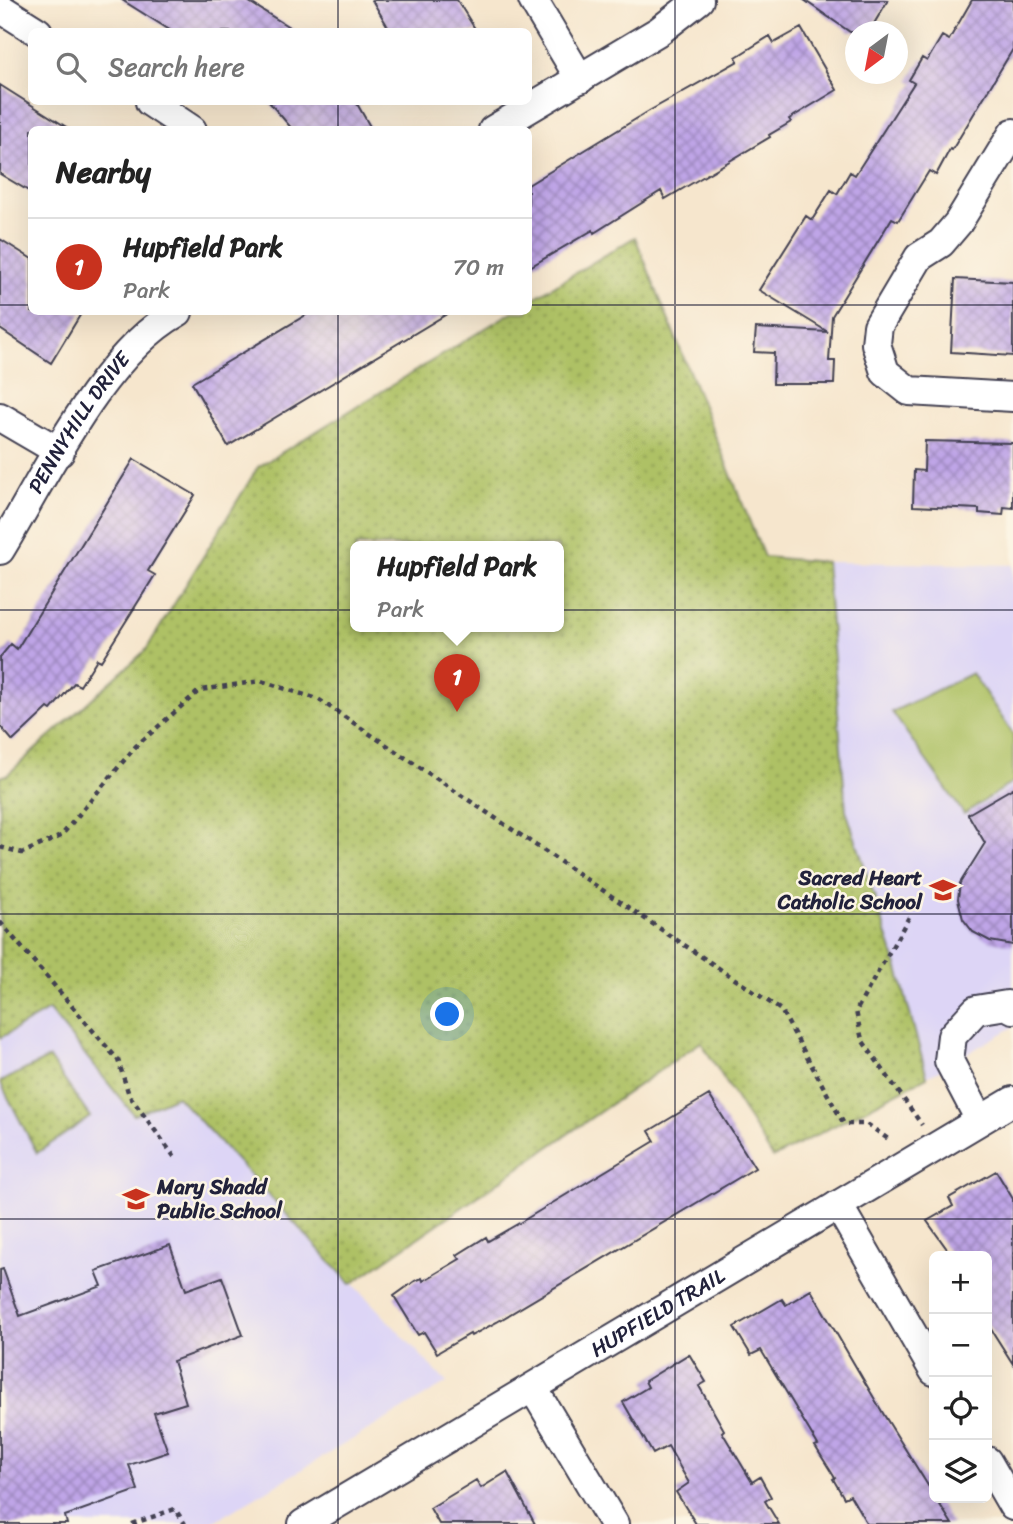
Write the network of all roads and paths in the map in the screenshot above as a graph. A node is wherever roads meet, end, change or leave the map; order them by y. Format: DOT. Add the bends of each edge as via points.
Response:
graph roads {
  1 [pos="533,0"];
  2 [pos="699,0"];
  3 [pos="0,8"];
  4 [pos="32,28"];
  5 [pos="580,79"];
  6 [pos="154,105"];
  7 [pos="186,126"];
  8 [pos="500,126"];
  9 [pos="1013,133"];
  10 [pos="174,315"];
  11 [pos="1013,397"];
  12 [pos="0,416"];
  13 [pos="60,452"];
  14 [pos="0,550"];
  15 [pos="0,847"];
  16 [pos="909,917"];
  17 [pos="0,922"];
  18 [pos="1013,1009"];
  19 [pos="1013,1101"];
  20 [pos="979,1121"];
  21 [pos="936,1147"];
  22 [pos="176,1159"];
  23 [pos="911,1162"];
  24 [pos="838,1205"];
  25 [pos="929,1362"];
  26 [pos="533,1388"];
  27 [pos="992,1470"];
  28 [pos="1013,1506"];
  29 [pos="132,1524"];
  30 [pos="185,1524"];
  31 [pos="303,1524"];
  32 [pos="614,1524"];
  1 -- 5 [label="street"];
  2 -- 5 [label="street" via="659,31"];
  3 -- 4 [label="street"];
  5 -- 8 [label="street"];
  6 -- 7 [label="street"];
  9 -- 11 [label="street" via="958,223 941,243 919,257 878,326 876,344 886,372 909,391"];
  10 -- 13 [label="street, PENNYHILL DRIVE" via="136,341 101,384"];
  12 -- 13 [label="street"];
  13 -- 14 [label="street, PENNYHILL DRIVE"];
  15 -- 23 [label="path" via="22,853 61,836 136,746 200,690 261,681 318,699 781,1010 844,1124 867,1124 882,1132"];
  16 -- 21 [label="path" via="856,1011 862,1040"];
  17 -- 22 [label="path" via="118,1060 129,1095"];
  18 -- 20 [label="street" via="1007,1005 976,1010 952,1036 949,1061"];
  19 -- 20 [label="street, HUPFIELD TRAIL"];
  20 -- 21 [label="street, HUPFIELD TRAIL"];
  21 -- 23 [label="street, HUPFIELD TRAIL"];
  23 -- 24 [label="street, HUPFIELD TRAIL"];
  24 -- 25 [label="street"];
  24 -- 26 [label="street, HUPFIELD TRAIL"];
  26 -- 31 [label="street, HUPFIELD TRAIL"];
  26 -- 32 [label="street"];
  27 -- 28 [label="street"];
  29 -- 30 [label="path" via="175,1508"];
}
